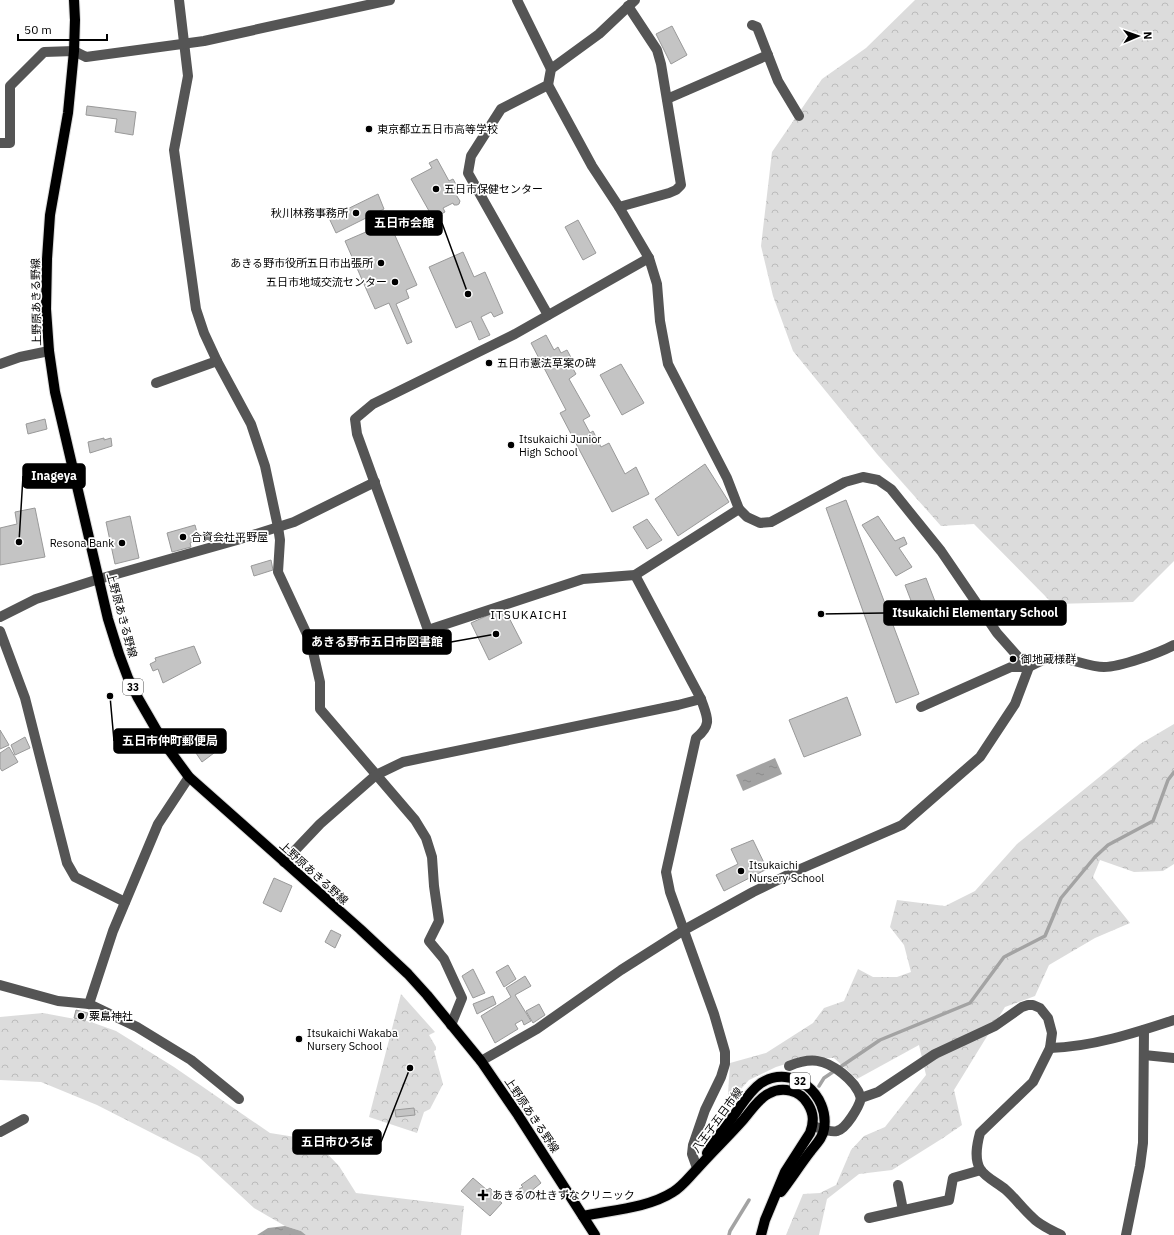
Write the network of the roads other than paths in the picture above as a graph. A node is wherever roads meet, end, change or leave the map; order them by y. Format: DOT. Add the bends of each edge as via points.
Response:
graph roads {
  1 [pos="74,0"];
  2 [pos="180,0"];
  3 [pos="390,0"];
  4 [pos="517,0"];
  5 [pos="631,3"];
  6 [pos="752,25"];
  7 [pos="184,44"];
  8 [pos="74,50"];
  9 [pos="768,55"];
  10 [pos="551,70"];
  11 [pos="548,85"];
  12 [pos="668,99"];
  13 [pos="799,116"];
  14 [pos="0,143"];
  15 [pos="619,207"];
  16 [pos="649,258"];
  17 [pos="548,315"];
  18 [pos="48,351"];
  19 [pos="216,361"];
  20 [pos="0,364"];
  21 [pos="156,383"];
  22 [pos="375,482"];
  23 [pos="739,509"];
  24 [pos="278,527"];
  25 [pos="635,574"];
  26 [pos="99,579"];
  27 [pos="0,617"];
  28 [pos="0,631"];
  29 [pos="1174,645"];
  30 [pos="1029,666"];
  31 [pos="701,699"];
  32 [pos="921,707"];
  33 [pos="376,775"];
  34 [pos="189,777"];
  35 [pos="284,862"];
  36 [pos="125,902"];
  37 [pos="684,930"];
  38 [pos="0,985"];
  39 [pos="89,1004"];
  40 [pos="1174,1020"];
  41 [pos="451,1025"];
  42 [pos="1144,1030"];
  43 [pos="1050,1048"];
  44 [pos="1144,1054"];
  45 [pos="1174,1058"];
  46 [pos="480,1060"];
  47 [pos="789,1066"];
  48 [pos="861,1098"];
  49 [pos="239,1099"];
  50 [pos="24,1119"];
  51 [pos="813,1126"];
  52 [pos="824,1130"];
  53 [pos="0,1132"];
  54 [pos="697,1168"];
  55 [pos="981,1170"];
  56 [pos="898,1185"];
  57 [pos="772,1202"];
  58 [pos="903,1210"];
  59 [pos="582,1216"];
  60 [pos="869,1218"];
  61 [pos="595,1235"];
  62 [pos="761,1235"];
  63 [pos="1061,1235"];
  64 [pos="1126,1235"];
  1 -- 8 [label="main road, 上野原あきる野線 / 33"];
  2 -- 7 [label="street"];
  3 -- 7 [label="street" via="255,31"];
  4 -- 10 [label="street"];
  5 -- 10 [label="street" via="599,34"];
  5 -- 12 [label="street" via="657,50"];
  6 -- 9 [label="street" via="757,28"];
  7 -- 8 [label="street" via="86,57"];
  7 -- 19 [label="street" via="188,76 174,150 196,309"];
  8 -- 14 [label="street" via="44,52 10,86 10,143"];
  8 -- 18 [label="main road, 上野原あきる野線 / 33" via="68,113 50,215 46,309"];
  9 -- 12 [label="street"];
  9 -- 13 [label="street" via="778,81"];
  10 -- 11 [label="street"];
  11 -- 15 [label="street" via="592,166"];
  11 -- 17 [label="street" via="501,109 471,156 468,173"];
  12 -- 15 [label="street" via="681,186 672,192"];
  15 -- 16 [label="street"];
  16 -- 17 [label="street"];
  16 -- 23 [label="street" via="657,284 660,321 668,364 727,478"];
  17 -- 22 [label="street" via="470,357 373,404 355,419 357,434"];
  18 -- 20 [label="street"];
  18 -- 26 [label="main road, 上野原あきる野線 / 33" via="55,392"];
  19 -- 21 [label="street"];
  19 -- 24 [label="street" via="251,424 266,466"];
  22 -- 24 [label="street" via="294,522"];
  22 -- 25 [label="street" via="428,630 583,579"];
  23 -- 25 [label="street"];
  23 -- 30 [label="street" via="747,517 760,523 771,522 845,482 863,478 878,480 891,489 941,551 997,632"];
  24 -- 26 [label="street"];
  24 -- 33 [label="street" via="278,572 311,643 320,682 320,709"];
  25 -- 31 [label="street"];
  26 -- 27 [label="street" via="36,599"];
  26 -- 34 [label="main road, 上野原あきる野線 / 33" via="108,619 128,678 164,743"];
  28 -- 36 [label="street" via="25,698 67,863 75,877"];
  29 -- 30 [label="street" via="1116,666 1094,666 1053,658"];
  30 -- 32 [label="street" via="1010,667"];
  30 -- 37 [label="street" via="1015,704 980,757 902,825 798,870"];
  31 -- 33 [label="street" via="403,762"];
  31 -- 37 [label="street" via="708,719 705,731 696,738 666,872 670,892"];
  33 -- 35 [label="street" via="320,824"];
  33 -- 41 [label="street" via="414,820 426,838 432,857 439,921 429,941 444,959 462,998"];
  34 -- 35 [label="main road, 上野原あきる野線 / 33"];
  34 -- 36 [label="street" via="158,824"];
  35 -- 41 [label="main road, 上野原あきる野線 / 33" via="408,974"];
  36 -- 39 [label="street"];
  37 -- 46 [label="street" via="621,970 537,1029"];
  37 -- 54 [label="street" via="725,1052 721,1077 705,1110 693,1146 692,1154"];
  38 -- 39 [label="street" via="58,1001"];
  39 -- 49 [label="street" via="137,1027 191,1060"];
  40 -- 42 [label="street"];
  41 -- 46 [label="main road, 上野原あきる野線 / 33"];
  42 -- 43 [label="street" via="1070,1048"];
  42 -- 44 [label="street"];
  43 -- 48 [label="street" via="1052,1033 1048,1018 1040,1008 1028,1005 990,1029 935,1054 878,1092"];
  43 -- 55 [label="street" via="1033,1082 980,1133 977,1153"];
  44 -- 45 [label="street"];
  44 -- 64 [label="street" via="1143,1144"];
  46 -- 59 [label="main road, 上野原あきる野線 / 33"];
  47 -- 48 [label="street" via="808,1060 819,1060 833,1066 854,1084"];
  48 -- 52 [label="street" via="856,1111 840,1131"];
  50 -- 53 [label="street"];
  51 -- 52 [label="street"];
  51 -- 54 [label="main road, 八王子五日市線 / 32" via="811,1109 802,1096 789,1090 774,1091 763,1097 725,1141"];
  51 -- 57 [label="main road" via="789,1165"];
  52 -- 54 [label="main road, 八王子五日市線 / 32" via="825,1116 822,1104 808,1085 783,1077 768,1080 749,1095 718,1135"];
  52 -- 57 [label="main road"];
  54 -- 59 [label="main road, 八王子五日市線 / 32" via="675,1191 661,1199"];
  55 -- 58 [label="street" via="953,1178 949,1200"];
  55 -- 63 [label="street" via="1016,1199 1033,1218"];
  56 -- 58 [label="street"];
  57 -- 62 [label="main road"];
  58 -- 60 [label="street"];
  59 -- 61 [label="main road, 上野原あきる野線"];
}
